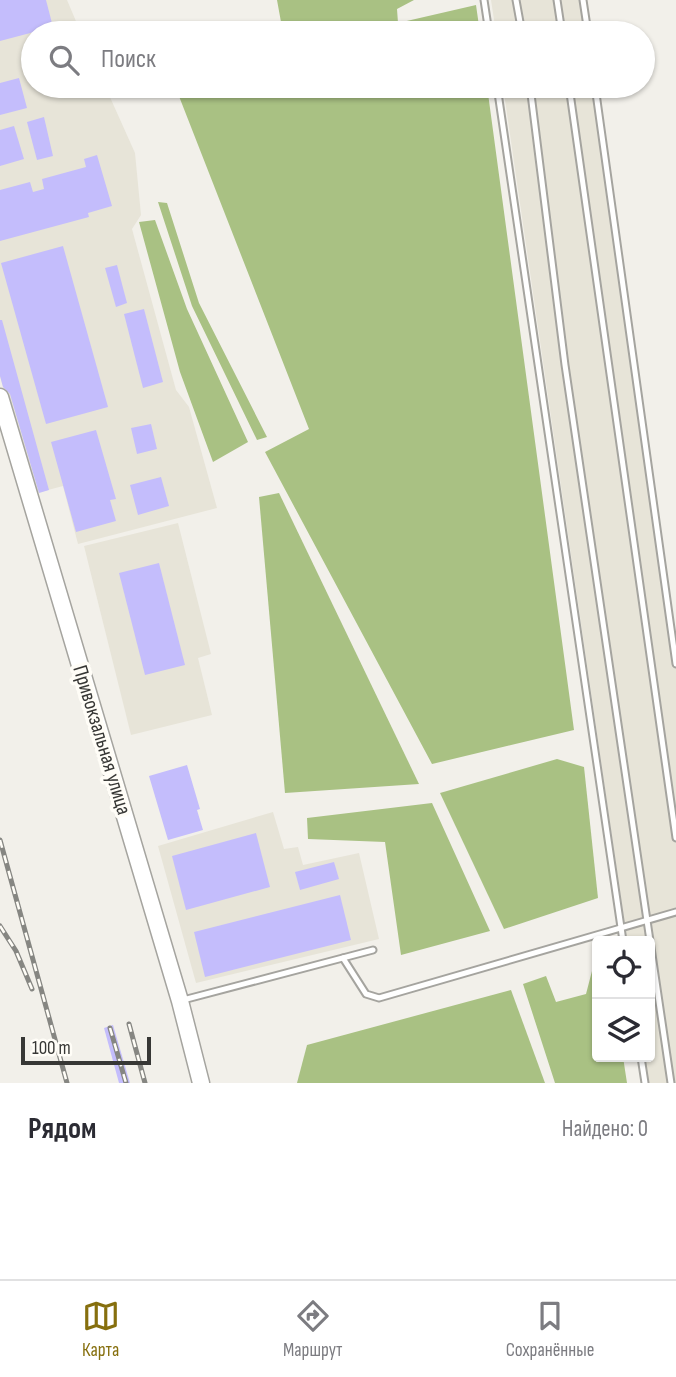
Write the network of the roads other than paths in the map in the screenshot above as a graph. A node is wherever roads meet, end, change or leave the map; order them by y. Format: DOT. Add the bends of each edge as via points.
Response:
graph roads {
  1 [pos="484,0"];
  2 [pos="516,0"];
  3 [pos="557,0"];
  4 [pos="583,0"];
  5 [pos="487,21"];
  6 [pos="520,21"];
  7 [pos="560,21"];
  8 [pos="586,21"];
  9 [pos="499,98"];
  10 [pos="532,98"];
  11 [pos="571,98"];
  12 [pos="597,98"];
  13 [pos="0,397"];
  14 [pos="676,664"];
  15 [pos="676,838"];
  16 [pos="676,912"];
  17 [pos="647,920"];
  18 [pos="621,928"];
  19 [pos="622,936"];
  20 [pos="373,950"];
  21 [pos="343,958"];
  22 [pos="180,1001"];
  23 [pos="642,1062"];
  24 [pos="201,1083"];
  25 [pos="645,1083"];
  26 [pos="670,1083"];
  1 -- 5 [label="lane"];
  2 -- 6 [label="lane"];
  3 -- 7 [label="lane"];
  4 -- 8 [label="lane"];
  9 -- 18 [label="lane"];
  10 -- 17 [label="lane" via="565,365"];
  11 -- 15 [label="lane"];
  12 -- 14 [label="lane"];
  13 -- 22 [label="main road, Привокзальная улица"];
  16 -- 17 [label="lane"];
  17 -- 18 [label="lane"];
  17 -- 26 [label="lane"];
  18 -- 19 [label="lane"];
  18 -- 21 [label="lane" via="379,998 366,994"];
  20 -- 21 [label="lane"];
  21 -- 22 [label="lane"];
  22 -- 24 [label="main road, Привокзальная улица"];
  23 -- 25 [label="lane"];
}
